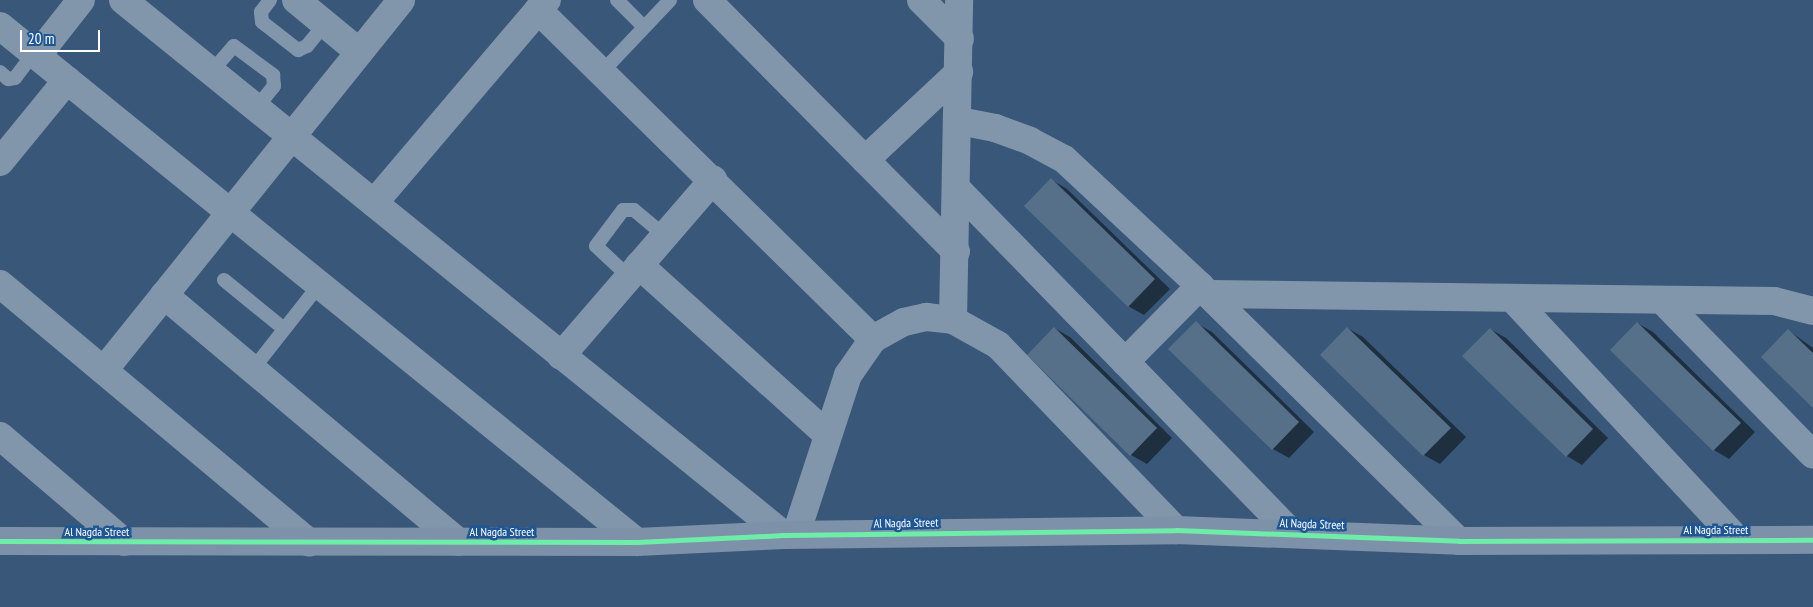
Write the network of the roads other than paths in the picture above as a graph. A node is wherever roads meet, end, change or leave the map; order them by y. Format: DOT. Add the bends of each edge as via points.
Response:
graph roads {
  1 [pos="81,0"];
  2 [pos="123,0"];
  3 [pos="270,0"];
  4 [pos="296,0"];
  5 [pos="401,0"];
  6 [pos="617,0"];
  7 [pos="670,0"];
  8 [pos="707,0"];
  9 [pos="921,0"];
  10 [pos="959,0"];
  11 [pos="542,5"];
  12 [pos="325,24"];
  13 [pos="0,26"];
  14 [pos="644,27"];
  15 [pos="960,38"];
  16 [pos="359,52"];
  17 [pos="36,55"];
  18 [pos="0,72"];
  19 [pos="602,72"];
  20 [pos="959,72"];
  21 [pos="67,80"];
  22 [pos="958,121"];
  23 [pos="292,136"];
  24 [pos="4,150"];
  25 [pos="865,160"];
  26 [pos="713,180"];
  27 [pos="957,189"];
  28 [pos="374,203"];
  29 [pos="230,213"];
  30 [pos="665,236"];
  31 [pos="956,252"];
  32 [pos="634,271"];
  33 [pos="224,280"];
  34 [pos="319,285"];
  35 [pos="1204,290"];
  36 [pos="3,292"];
  37 [pos="164,295"];
  38 [pos="1512,298"];
  39 [pos="1662,300"];
  40 [pos="1813,312"];
  41 [pos="953,320"];
  42 [pos="284,329"];
  43 [pos="873,339"];
  44 [pos="561,356"];
  45 [pos="1125,362"];
  46 [pos="253,369"];
  47 [pos="104,370"];
  48 [pos="827,434"];
  49 [pos="0,436"];
  50 [pos="1813,455"];
  51 [pos="1176,530"];
  52 [pos="1292,533"];
  53 [pos="790,535"];
  54 [pos="1738,540"];
  55 [pos="1813,540"];
  56 [pos="0,541"];
  57 [pos="1459,541"];
  58 [pos="124,542"];
  59 [pos="309,542"];
  60 [pos="458,542"];
  61 [pos="637,542"];
  1 -- 17 [label="street"];
  2 -- 23 [label="street"];
  3 -- 12 [label="lane" via="261,12 262,22 298,50 305,48"];
  4 -- 12 [label="street"];
  5 -- 16 [label="street"];
  6 -- 14 [label="lane"];
  7 -- 14 [label="lane"];
  8 -- 25 [label="street"];
  9 -- 15 [label="street"];
  10 -- 15 [label="street"];
  11 -- 19 [label="street"];
  11 -- 28 [label="street"];
  12 -- 16 [label="street"];
  13 -- 17 [label="street"];
  14 -- 19 [label="lane"];
  15 -- 20 [label="street"];
  16 -- 23 [label="street"];
  17 -- 18 [label="lane" via="15,78 8,79"];
  17 -- 21 [label="street"];
  19 -- 26 [label="street"];
  20 -- 22 [label="street"];
  20 -- 25 [label="street"];
  21 -- 24 [label="street"];
  21 -- 29 [label="street"];
  22 -- 27 [label="street"];
  22 -- 35 [label="street" via="1022,137 1064,159"];
  23 -- 28 [label="street"];
  23 -- 29 [label="street"];
  25 -- 31 [label="street"];
  26 -- 30 [label="street"];
  26 -- 43 [label="street"];
  27 -- 31 [label="street"];
  27 -- 45 [label="street"];
  28 -- 44 [label="street"];
  29 -- 34 [label="street"];
  29 -- 37 [label="street"];
  30 -- 32 [label="street"];
  30 -- 32 [label="lane" via="634,210 623,210 596,246"];
  31 -- 41 [label="street"];
  32 -- 44 [label="street"];
  32 -- 48 [label="street"];
  33 -- 42 [label="lane"];
  34 -- 42 [label="lane"];
  34 -- 61 [label="street"];
  35 -- 38 [label="street"];
  35 -- 45 [label="street"];
  35 -- 57 [label="street"];
  36 -- 47 [label="street"];
  37 -- 46 [label="street"];
  37 -- 47 [label="street"];
  38 -- 39 [label="street"];
  38 -- 54 [label="street"];
  39 -- 40 [label="street" via="1774,301"];
  39 -- 50 [label="street"];
  41 -- 43 [label="street" via="926,317 904,322"];
  41 -- 51 [label="street" via="973,328 998,345"];
  42 -- 46 [label="lane"];
  43 -- 48 [label="street" via="848,375"];
  44 -- 53 [label="street"];
  45 -- 52 [label="street"];
  46 -- 60 [label="street"];
  47 -- 59 [label="street"];
  48 -- 53 [label="street"];
  49 -- 58 [label="street"];
  51 -- 52 [label="street, Al Nagda Street"];
  51 -- 53 [label="street, Al Nagda Street"];
  52 -- 57 [label="street, Al Nagda Street"];
  53 -- 61 [label="street, Al Nagda Street"];
  54 -- 55 [label="street, Al Nagda Street"];
  54 -- 57 [label="street, Al Nagda Street"];
  56 -- 58 [label="street, Al Nagda Street"];
  58 -- 59 [label="street, Al Nagda Street"];
  59 -- 60 [label="street, Al Nagda Street"];
  60 -- 61 [label="street, Al Nagda Street"];
}
